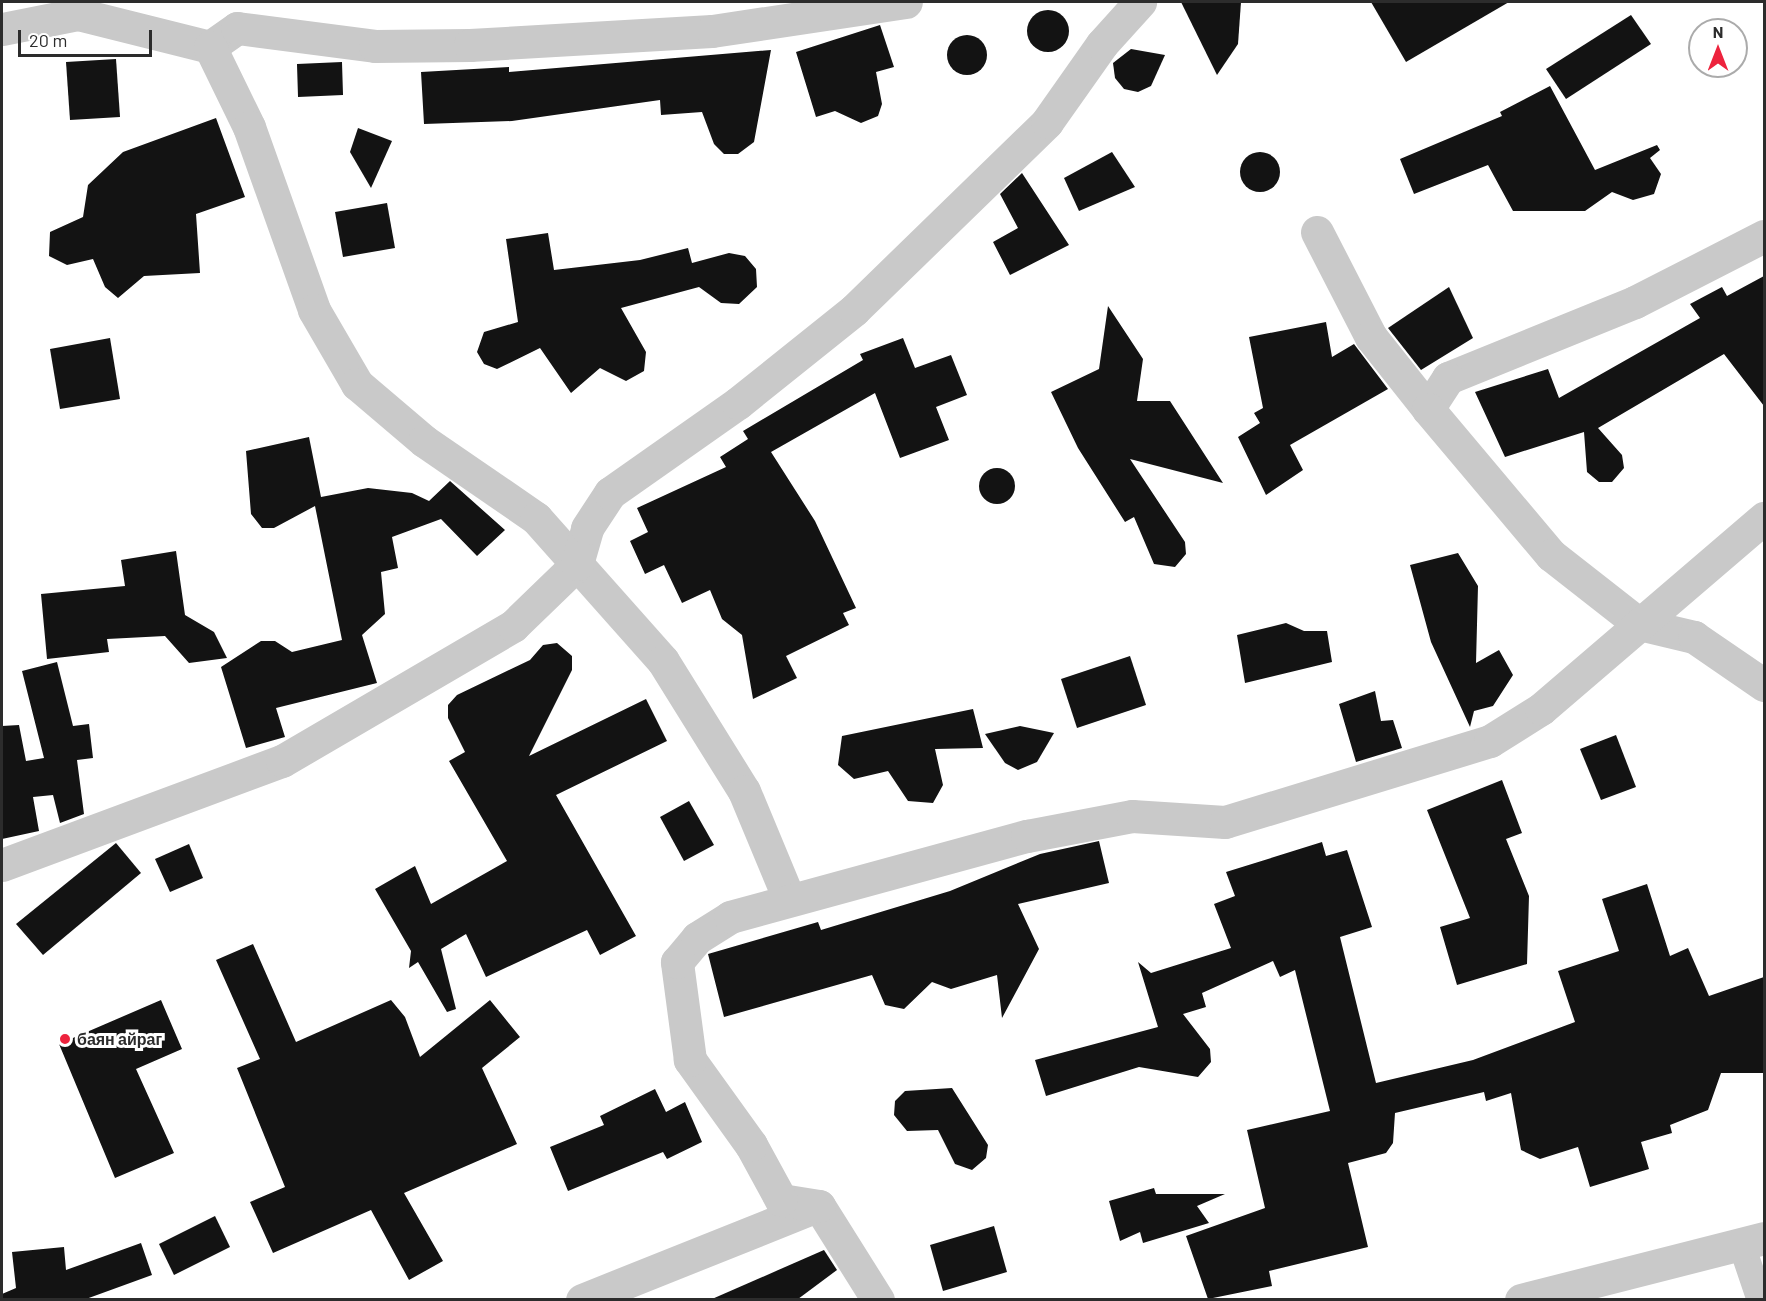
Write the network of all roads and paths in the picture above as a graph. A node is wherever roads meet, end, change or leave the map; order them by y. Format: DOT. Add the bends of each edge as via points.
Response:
graph roads {
  1 [pos="906,2"];
  2 [pos="1140,2"];
  3 [pos="2,28"];
  4 [pos="210,46"];
  5 [pos="1317,232"];
  6 [pos="1764,236"];
  7 [pos="1428,409"];
  8 [pos="1764,518"];
  9 [pos="577,564"];
  10 [pos="1639,624"];
  11 [pos="1764,685"];
  12 [pos="2,865"];
  13 [pos="789,899"];
  14 [pos="819,1206"];
  15 [pos="1753,1241"];
  16 [pos="582,1299"];
  17 [pos="878,1299"];
  18 [pos="1521,1299"];
  19 [pos="1760,1299"];
  1 -- 4 [label="street" via="712,31 375,46 237,28"];
  2 -- 9 [label="street" via="1102,44 1047,122 854,310 738,404 610,493 587,528"];
  3 -- 4 [label="street" via="78,14"];
  4 -- 9 [label="street" via="249,127 314,310 357,384 424,441 536,518"];
  5 -- 7 [label="street" via="1371,337"];
  6 -- 7 [label="street" via="1635,302 1448,378"];
  7 -- 10 [label="street" via="1551,555"];
  8 -- 10 [label="street"];
  9 -- 12 [label="street" via="513,626 282,761"];
  9 -- 13 [label="street" via="663,661 744,791"];
  10 -- 11 [label="street" via="1694,637"];
  10 -- 13 [label="street" via="1540,709 1490,741 1437,760 1225,822 1132,816 1027,836"];
  13 -- 14 [label="street" via="730,917 697,938 676,962 678,989 690,1060 751,1145 781,1200"];
  14 -- 16 [label="street"];
  14 -- 17 [label="street"];
  15 -- 18 [label="street"];
  15 -- 19 [label="lane"];
}
